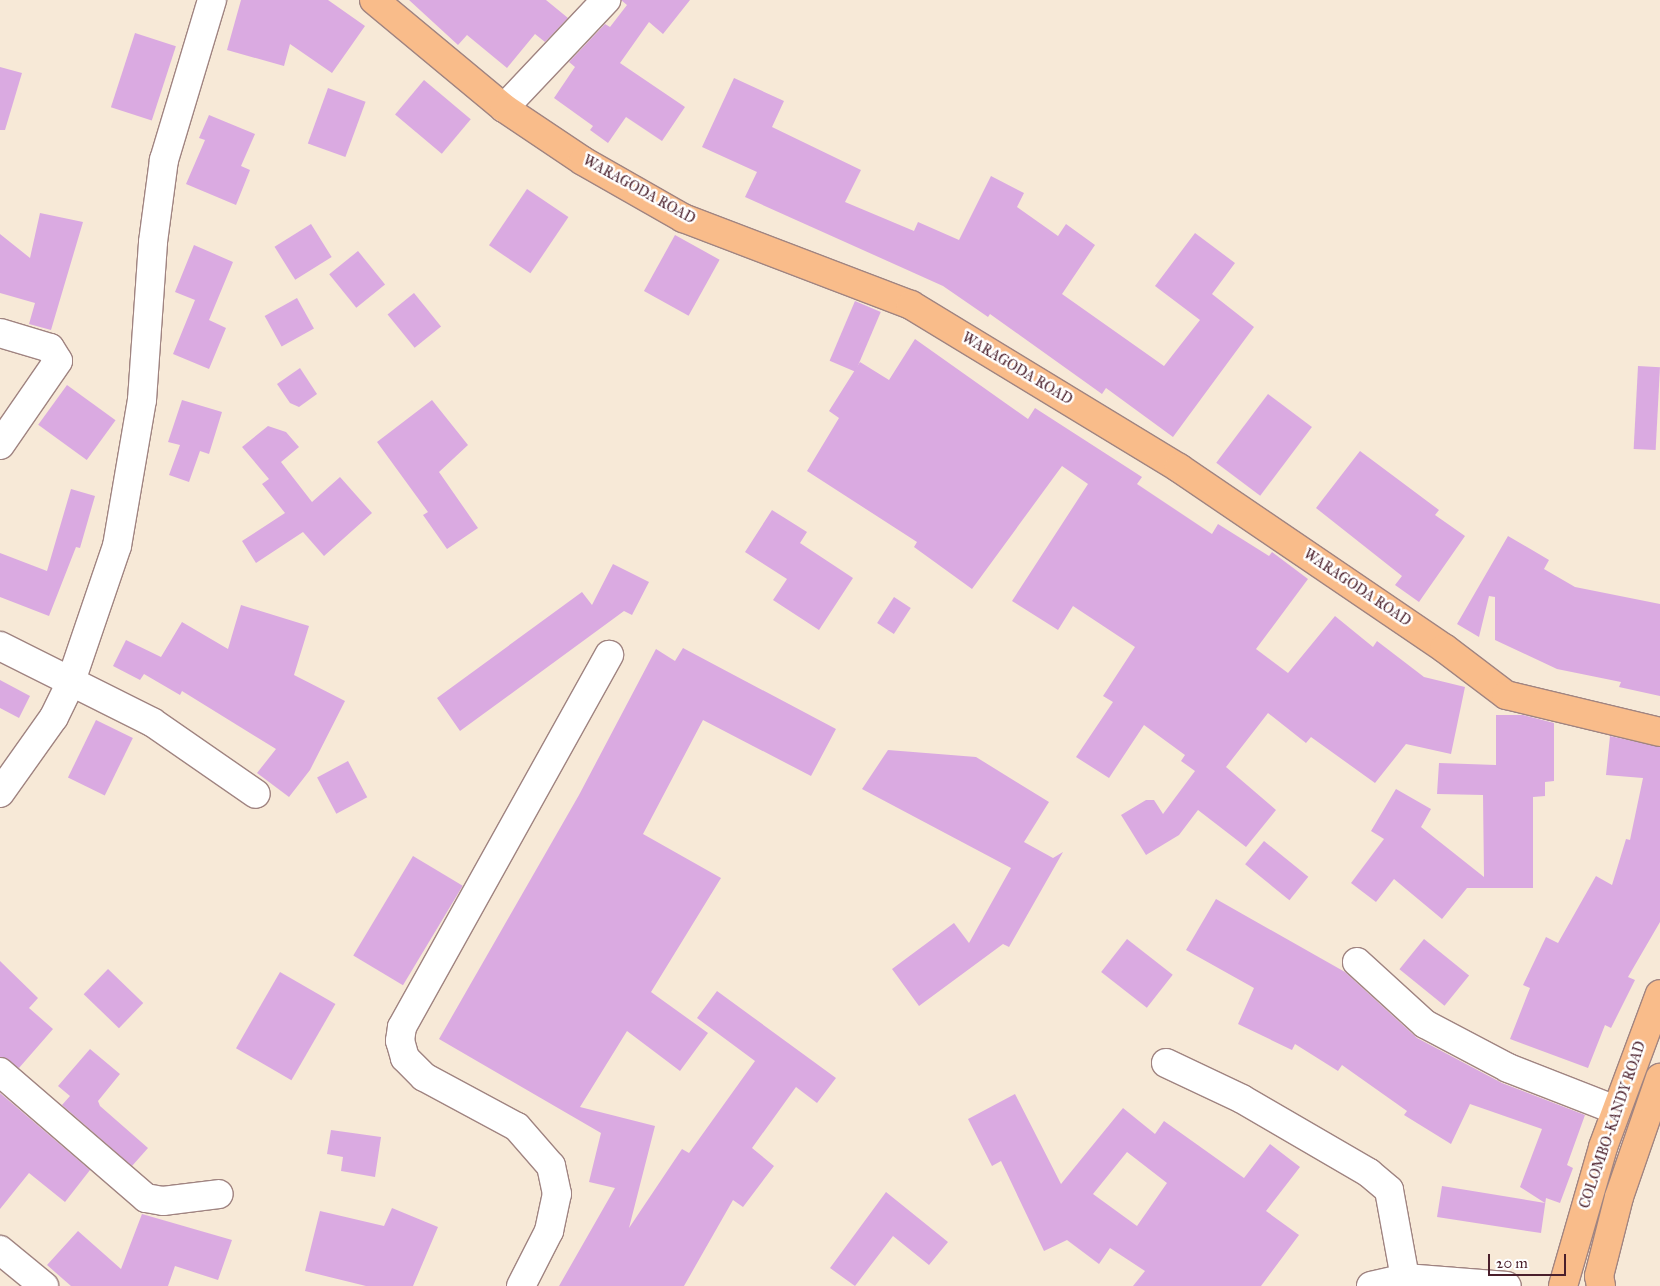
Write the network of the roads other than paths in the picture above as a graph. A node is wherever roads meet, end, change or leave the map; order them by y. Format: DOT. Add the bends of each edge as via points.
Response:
graph roads {
  1 [pos="212,0"];
  2 [pos="374,0"];
  3 [pos="606,0"];
  4 [pos="504,108"];
  5 [pos="0,333"];
  6 [pos="0,445"];
  7 [pos="0,646"];
  8 [pos="609,655"];
  9 [pos="70,684"];
  10 [pos="1660,732"];
  11 [pos="0,793"];
  12 [pos="256,794"];
  13 [pos="1357,962"];
  14 [pos="1660,994"];
  15 [pos="1166,1063"];
  16 [pos="0,1072"];
  17 [pos="1660,1078"];
  18 [pos="1616,1110"];
  19 [pos="219,1194"];
  20 [pos="0,1250"];
  21 [pos="1405,1278"];
  22 [pos="44,1286"];
  23 [pos="521,1286"];
  24 [pos="1371,1286"];
  25 [pos="1507,1286"];
  26 [pos="1563,1286"];
  27 [pos="1601,1286"];
  1 -- 9 [label="street" via="164,160 153,242 142,400 117,546"];
  2 -- 4 [label="main road, WARAGODA ROAD"];
  3 -- 4 [label="street"];
  4 -- 10 [label="main road, WARAGODA ROAD" via="583,161 684,218 911,305 1179,468 1436,642 1506,695"];
  5 -- 6 [label="street" via="50,348 58,361"];
  7 -- 9 [label="street"];
  8 -- 23 [label="street" via="402,1027 400,1041 405,1058 424,1077 517,1127 551,1166 557,1194 549,1231"];
  9 -- 11 [label="street" via="54,716"];
  9 -- 12 [label="street" via="152,722"];
  13 -- 18 [label="street" via="1425,1024 1508,1068"];
  14 -- 18 [label="main road, COLOMBO-KANDY ROAD"];
  15 -- 21 [label="street" via="1242,1099 1382,1185 1396,1213"];
  16 -- 19 [label="street" via="146,1198 163,1201"];
  17 -- 27 [label="main road, COLOMBO-KANDY ROAD" via="1619,1198 1600,1276"];
  18 -- 26 [label="main road, COLOMBO-KANDY ROAD"];
  20 -- 22 [label="street"];
  21 -- 24 [label="street"];
  21 -- 25 [label="street"];
}
